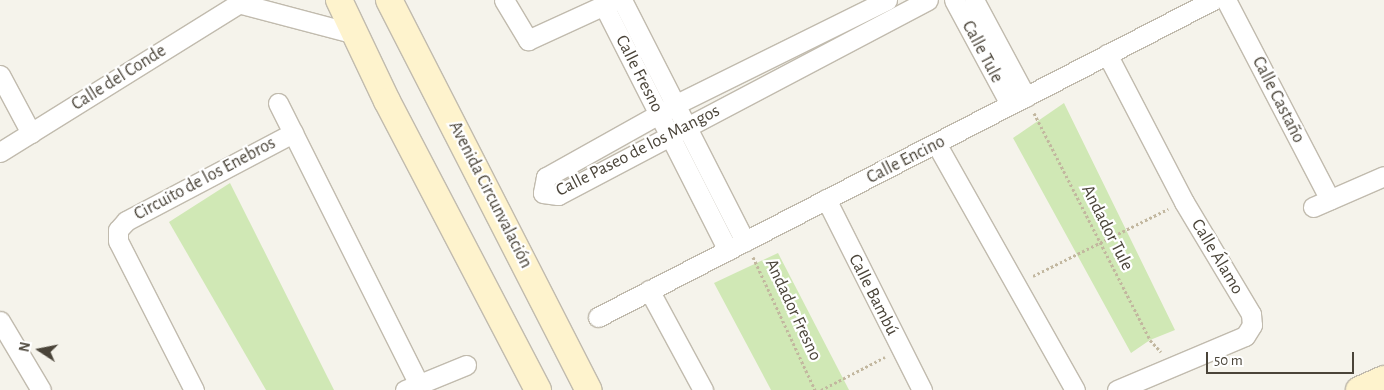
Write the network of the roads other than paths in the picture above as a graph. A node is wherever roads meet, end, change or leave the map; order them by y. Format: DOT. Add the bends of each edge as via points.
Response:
graph roads {
  1 [pos="339,0"];
  2 [pos="389,0"];
  3 [pos="504,0"];
  4 [pos="622,0"];
  5 [pos="887,0"];
  6 [pos="928,0"];
  7 [pos="954,0"];
  8 [pos="974,0"];
  9 [pos="1212,0"];
  10 [pos="1226,0"];
  11 [pos="241,2"];
  12 [pos="609,3"];
  13 [pos="218,7"];
  14 [pos="354,34"];
  15 [pos="1108,54"];
  16 [pos="0,75"];
  17 [pos="1018,100"];
  18 [pos="278,103"];
  19 [pos="676,105"];
  20 [pos="660,116"];
  21 [pos="687,127"];
  22 [pos="31,133"];
  23 [pos="293,133"];
  24 [pos="670,136"];
  25 [pos="937,145"];
  26 [pos="0,152"];
  27 [pos="1384,176"];
  28 [pos="826,200"];
  29 [pos="745,241"];
  30 [pos="728,250"];
  31 [pos="649,290"];
  32 [pos="598,317"];
  33 [pos="0,321"];
  34 [pos="466,365"];
  35 [pos="1384,379"];
  36 [pos="412,387"];
  37 [pos="41,390"];
  38 [pos="194,390"];
  39 [pos="538,390"];
  40 [pos="589,390"];
  41 [pos="703,390"];
  42 [pos="922,390"];
  43 [pos="1075,390"];
  44 [pos="1117,390"];
  45 [pos="1359,390"];
  1 -- 14 [label="street"];
  2 -- 40 [label="street, Avenida Circunvalación"];
  3 -- 12 [label="street" via="528,40"];
  4 -- 19 [label="street, Calle Fresno"];
  5 -- 19 [label="street, Calle Paseo de los Mangos"];
  6 -- 21 [label="street, Calle Paseo de los Mangos"];
  7 -- 17 [label="street, Calle Tule"];
  8 -- 17 [label="street, Calle Tule"];
  9 -- 15 [label="street, Calle Encino"];
  10 -- 27 [label="street, Calle Castaño" via="1321,204"];
  11 -- 13 [label="street, Calle del Conde"];
  11 -- 14 [label="street"];
  12 -- 20 [label="street, Calle Fresno"];
  13 -- 22 [label="street, Calle del Conde"];
  14 -- 39 [label="street"];
  15 -- 17 [label="street, Calle Encino"];
  15 -- 44 [label="street, Calle Álamo" via="1184,202 1251,314 1252,325 1245,336"];
  16 -- 22 [label="street"];
  17 -- 25 [label="street, Calle Encino"];
  18 -- 23 [label="street, Circuito de los Enebros"];
  19 -- 20 [label="street, Calle Paseo de los Mangos"];
  19 -- 21 [label="street, Calle Fresno"];
  20 -- 24 [label="street, Calle Fresno"];
  20 -- 24 [label="street, Calle Paseo de los Mangos" via="546,177 543,193 558,195"];
  21 -- 24 [label="street, Calle Paseo de los Mangos"];
  21 -- 29 [label="street, Calle Fresno"];
  22 -- 26 [label="street, Calle del Conde"];
  23 -- 36 [label="street, Circuito de los Enebros"];
  23 -- 38 [label="street, Circuito de los Enebros" via="126,221 118,230 118,241"];
  24 -- 30 [label="street, Calle Fresno"];
  25 -- 28 [label="street, Calle Encino"];
  25 -- 43 [label="street"];
  28 -- 29 [label="street, Calle Encino"];
  28 -- 42 [label="street, Calle Bambú"];
  29 -- 30 [label="street, Calle Encino"];
  30 -- 31 [label="street, Calle Encino"];
  31 -- 32 [label="street, Calle Encino"];
  31 -- 41 [label="street"];
  33 -- 37 [label="street"];
  34 -- 36 [label="street"];
  35 -- 45 [label="street"];
}
